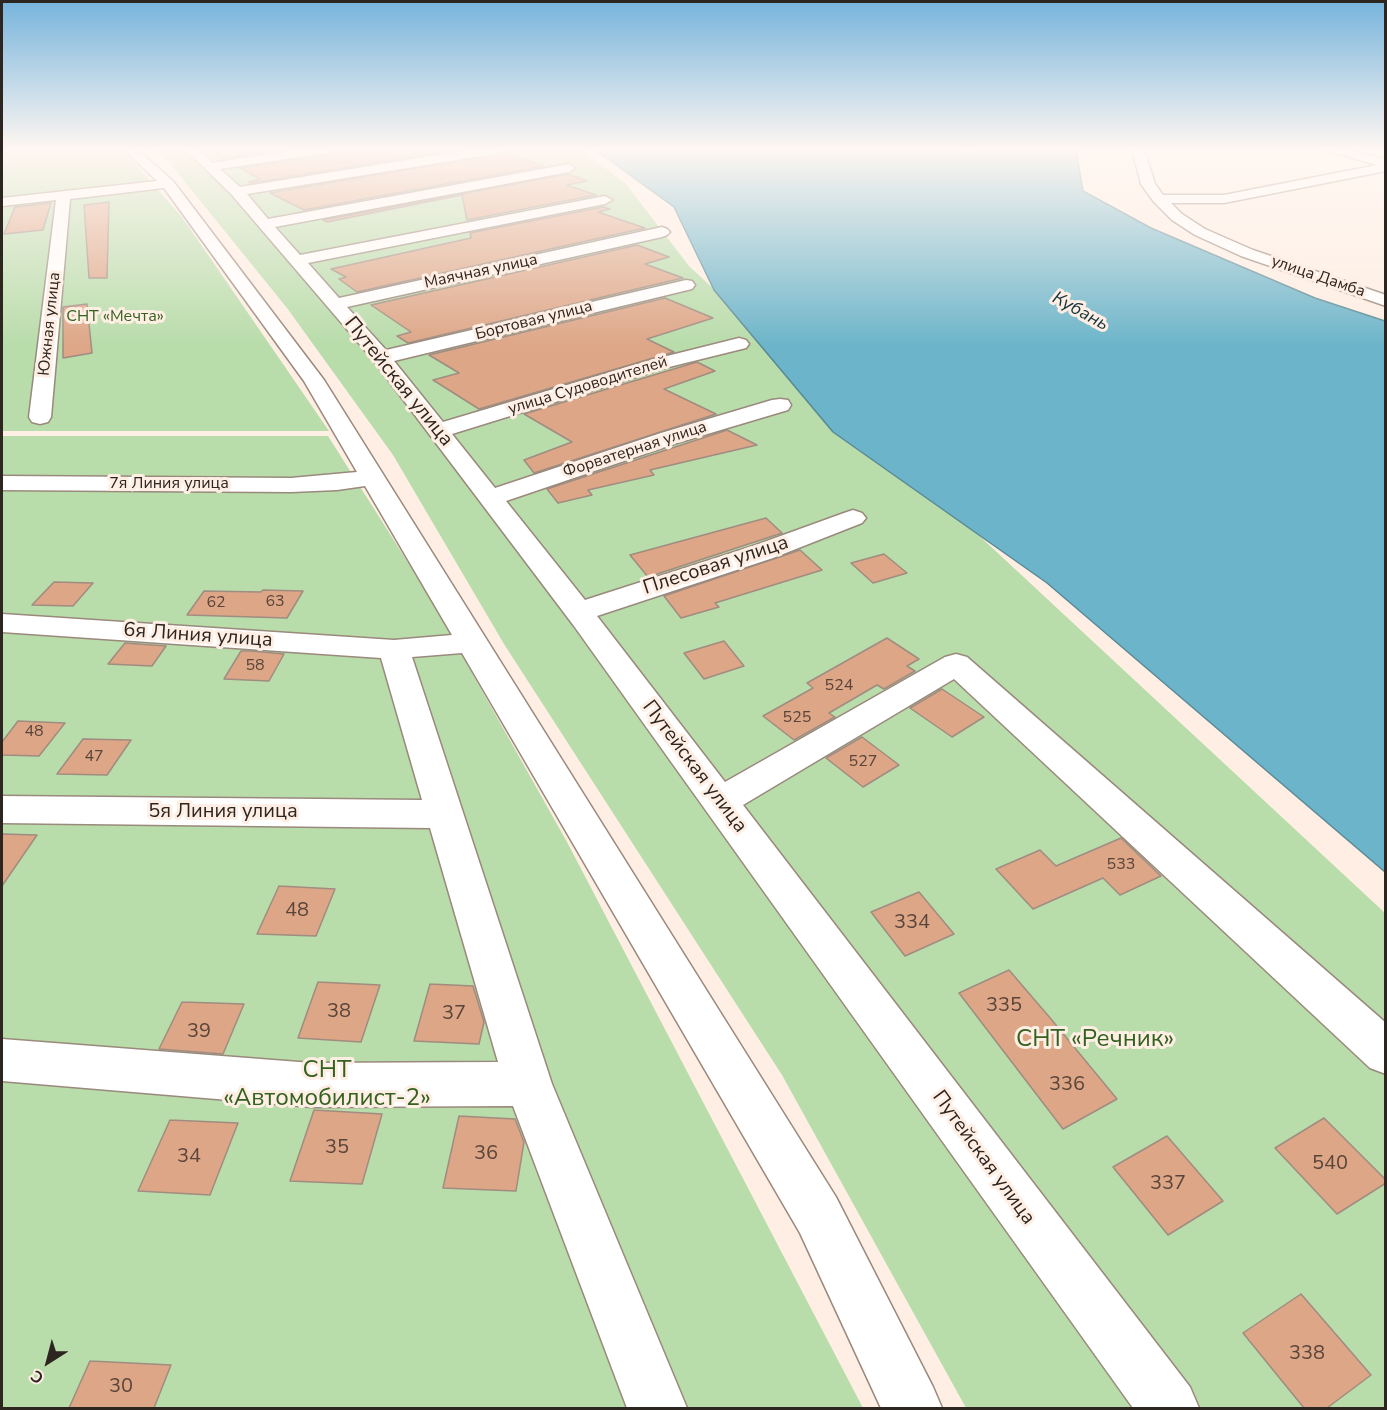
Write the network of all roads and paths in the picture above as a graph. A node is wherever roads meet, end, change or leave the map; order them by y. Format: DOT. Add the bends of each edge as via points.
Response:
graph roads {
  1 [pos="61,215"];
  2 [pos="191,215"];
  3 [pos="258,215"];
  4 [pos="316,215"];
  5 [pos="529,215"];
  6 [pos="1176,215"];
  7 [pos="266,224"];
  8 [pos="663,232"];
  9 [pos="297,260"];
  10 [pos="686,285"];
  11 [pos="1386,301"];
  12 [pos="335,304"];
  13 [pos="739,344"];
  14 [pos="381,357"];
  15 [pos="780,405"];
  16 [pos="40,417"];
  17 [pos="439,431"];
  18 [pos="373,477"];
  19 [pos="2,483"];
  20 [pos="490,498"];
  21 [pos="853,518"];
  22 [pos="579,612"];
  23 [pos="2,623"];
  24 [pos="473,644"];
  25 [pos="394,649"];
  26 [pos="720,802"];
  27 [pos="2,810"];
  28 [pos="445,814"];
  29 [pos="1386,1053"];
  30 [pos="2,1060"];
  31 [pos="528,1084"];
  32 [pos="657,1408"];
  33 [pos="912,1408"];
  34 [pos="1168,1408"];
  1 -- 16 [label="street, Южная улица"];
  2 -- 18 [label="street" via="314,380"];
  3 -- 7 [label="street, Путейская улица"];
  4 -- 7 [label="street"];
  5 -- 9 [label="street"];
  6 -- 11 [label="street, улица Дамба" via="1200,232 1246,253"];
  7 -- 9 [label="street, Путейская улица"];
  8 -- 12 [label="street, Маячная улица"];
  9 -- 12 [label="street, Путейская улица"];
  10 -- 14 [label="street, Бортовая улица"];
  12 -- 14 [label="street, Путейская улица"];
  13 -- 17 [label="street, улица Судоводителей" via="658,364"];
  14 -- 17 [label="street, Путейская улица"];
  15 -- 20 [label="street, Форватерная улица"];
  17 -- 20 [label="street, Путейская улица"];
  18 -- 19 [label="street, 7я Линия улица" via="291,485"];
  18 -- 24 [label="street"];
  20 -- 22 [label="street, Путейская улица"];
  21 -- 22 [label="street, Плесовая улица"];
  22 -- 26 [label="street, Путейская улица"];
  23 -- 25 [label="street, 6я Линия улица"];
  24 -- 25 [label="street, 6я Линия улица"];
  24 -- 33 [label="street" via="818,1215"];
  25 -- 28 [label="street"];
  26 -- 29 [label="street" via="956,664"];
  26 -- 34 [label="street, Путейская улица"];
  27 -- 28 [label="street, 5я Линия улица"];
  28 -- 31 [label="street"];
  30 -- 31 [label="street" via="312,1085"];
  31 -- 32 [label="street"];
}
